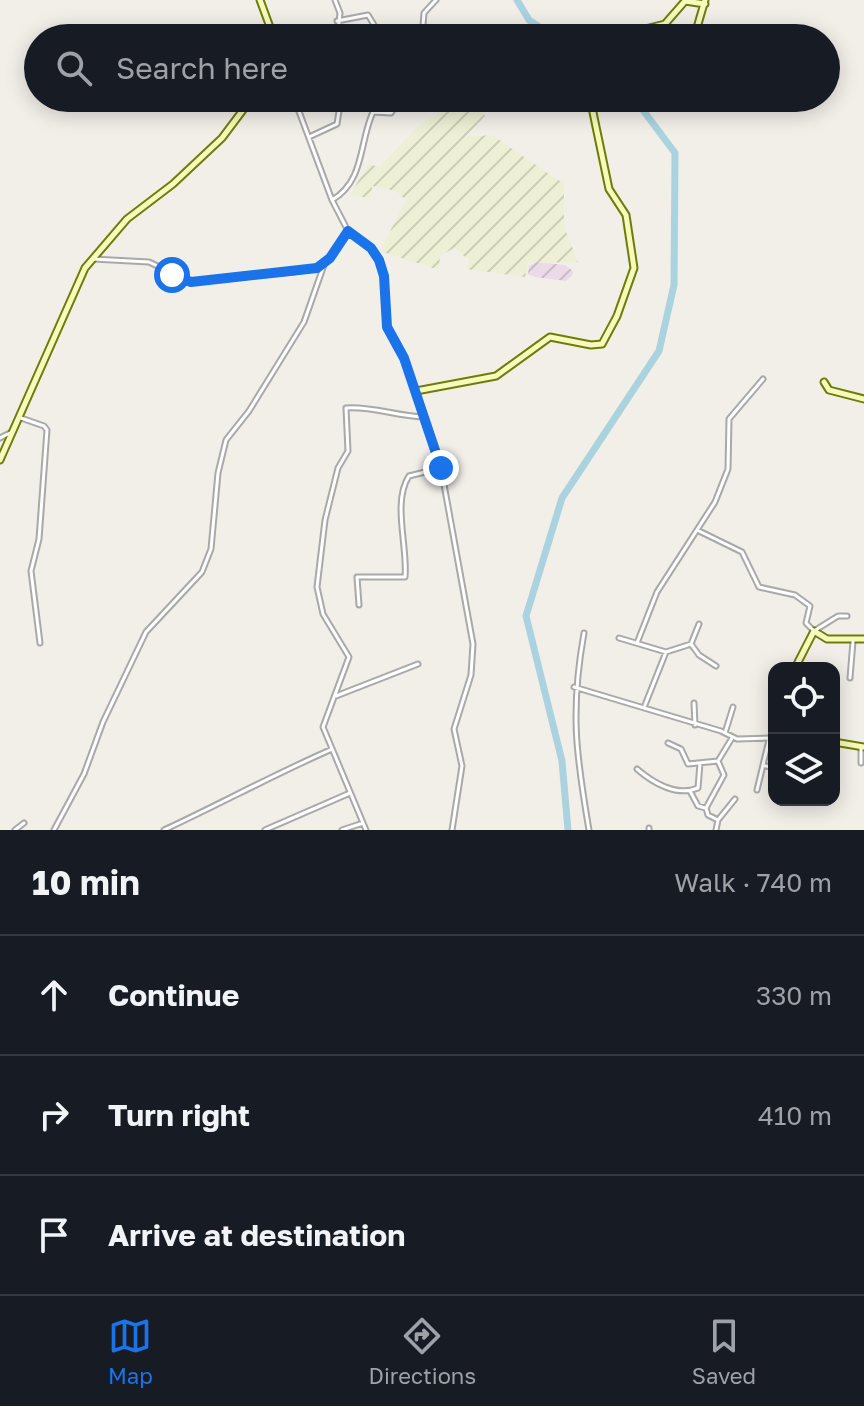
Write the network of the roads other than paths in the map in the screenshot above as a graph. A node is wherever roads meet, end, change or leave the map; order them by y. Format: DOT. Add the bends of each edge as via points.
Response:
graph roads {
  1 [pos="260,0"];
  2 [pos="335,0"];
  3 [pos="436,0"];
  4 [pos="684,0"];
  5 [pos="705,2"];
  6 [pos="337,21"];
  7 [pos="269,24"];
  8 [pos="337,24"];
  9 [pos="373,24"];
  10 [pos="423,24"];
  11 [pos="665,24"];
  12 [pos="698,24"];
  13 [pos="242,112"];
  14 [pos="299,112"];
  15 [pos="339,112"];
  16 [pos="373,112"];
  17 [pos="593,112"];
  18 [pos="309,137"];
  19 [pos="332,200"];
  20 [pos="348,231"];
  21 [pos="93,259"];
  22 [pos="324,265"];
  23 [pos="763,379"];
  24 [pos="824,382"];
  25 [pos="416,391"];
  26 [pos="864,399"];
  27 [pos="21,418"];
  28 [pos="425,418"];
  29 [pos="14,431"];
  30 [pos="0,438"];
  31 [pos="0,460"];
  32 [pos="441,468"];
  33 [pos="699,531"];
  34 [pos="359,605"];
  35 [pos="847,616"];
  36 [pos="699,624"];
  37 [pos="814,631"];
  38 [pos="584,633"];
  39 [pos="619,638"];
  40 [pos="864,639"];
  41 [pos="853,641"];
  42 [pos="40,643"];
  43 [pos="637,643"];
  44 [pos="691,644"];
  45 [pos="666,652"];
  46 [pos="798,662"];
  47 [pos="418,664"];
  48 [pos="716,666"];
  49 [pos="850,678"];
  50 [pos="574,687"];
  51 [pos="336,696"];
  52 [pos="694,703"];
  53 [pos="644,706"];
  54 [pos="733,707"];
  55 [pos="695,725"];
  56 [pos="725,733"];
  57 [pos="732,738"];
  58 [pos="768,739"];
  59 [pos="668,743"];
  60 [pos="840,743"];
  61 [pos="862,746"];
  62 [pos="332,750"];
  63 [pos="768,754"];
  64 [pos="718,761"];
  65 [pos="700,763"];
  66 [pos="861,763"];
  67 [pos="765,766"];
  68 [pos="768,766"];
  69 [pos="637,769"];
  70 [pos="757,790"];
  71 [pos="690,791"];
  72 [pos="350,793"];
  73 [pos="735,799"];
  74 [pos="706,808"];
  75 [pos="718,820"];
  76 [pos="24,823"];
  77 [pos="363,823"];
  78 [pos="15,830"];
  79 [pos="54,830"];
  80 [pos="164,830"];
  81 [pos="265,830"];
  82 [pos="342,830"];
  83 [pos="366,830"];
  84 [pos="452,830"];
  85 [pos="589,830"];
  86 [pos="716,830"];
  1 -- 7 [label="street"];
  2 -- 6 [label="street"];
  3 -- 10 [label="street" via="424,13"];
  4 -- 5 [label="street"];
  4 -- 11 [label="street"];
  5 -- 12 [label="street"];
  6 -- 8 [label="street"];
  6 -- 9 [label="street" via="368,15"];
  13 -- 21 [label="street" via="222,138 127,219"];
  14 -- 18 [label="street"];
  15 -- 18 [label="street" via="337,124"];
  16 -- 19 [label="street" via="355,178"];
  17 -- 25 [label="street" via="609,189 626,215 634,268 602,344 550,337 496,376"];
  18 -- 19 [label="street"];
  19 -- 20 [label="street"];
  20 -- 22 [label="street"];
  20 -- 25 [label="street" via="379,260 387,327"];
  21 -- 22 [label="street" via="149,262 191,282"];
  21 -- 27 [label="street"];
  22 -- 79 [label="street" via="304,322 226,440 211,549 202,572 146,632"];
  23 -- 33 [label="street" via="729,419 728,469"];
  24 -- 26 [label="street" via="829,390"];
  25 -- 28 [label="street"];
  27 -- 29 [label="street"];
  27 -- 42 [label="street" via="47,430 39,539 31,571"];
  28 -- 32 [label="street"];
  28 -- 51 [label="street" via="383,409 345,410 348,451 338,468 325,520 317,587 323,614 349,657"];
  29 -- 30 [label="street"];
  29 -- 31 [label="street"];
  32 -- 34 [label="street" via="405,481 405,577 357,577"];
  32 -- 84 [label="street" via="473,644 471,675 454,729 462,766"];
  33 -- 37 [label="street" via="742,552 759,587 795,595 810,606 806,623"];
  33 -- 43 [label="street" via="657,592"];
  35 -- 37 [label="street"];
  36 -- 44 [label="street"];
  37 -- 41 [label="street" via="827,639"];
  37 -- 46 [label="street"];
  38 -- 50 [label="street"];
  39 -- 43 [label="street"];
  40 -- 41 [label="street"];
  41 -- 49 [label="street"];
  43 -- 45 [label="street"];
  44 -- 45 [label="street"];
  44 -- 48 [label="street"];
  45 -- 53 [label="street"];
  47 -- 51 [label="street"];
  50 -- 53 [label="street"];
  50 -- 85 [label="street" via="574,745"];
  51 -- 62 [label="street" via="323,723"];
  52 -- 55 [label="street"];
  53 -- 55 [label="street"];
  54 -- 56 [label="street"];
  55 -- 56 [label="street"];
  56 -- 57 [label="street"];
  57 -- 58 [label="street"];
  57 -- 64 [label="street"];
  59 -- 65 [label="street" via="681,749 688,764"];
  60 -- 61 [label="street"];
  61 -- 66 [label="street"];
  62 -- 72 [label="street"];
  62 -- 80 [label="street"];
  63 -- 67 [label="street"];
  64 -- 65 [label="street"];
  64 -- 74 [label="street" via="724,775"];
  65 -- 71 [label="street" via="698,788"];
  67 -- 68 [label="street"];
  67 -- 70 [label="street"];
  69 -- 71 [label="street" via="654,783"];
  71 -- 74 [label="street" via="700,808"];
  72 -- 77 [label="street"];
  72 -- 81 [label="street"];
  73 -- 75 [label="street"];
  74 -- 75 [label="street"];
  75 -- 86 [label="street"];
  76 -- 78 [label="street"];
  77 -- 82 [label="street"];
  77 -- 83 [label="street"];
}
